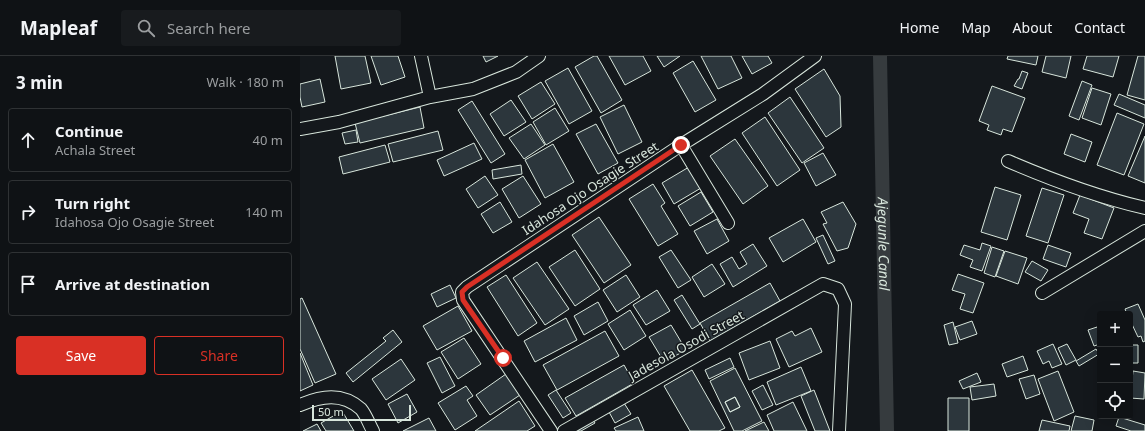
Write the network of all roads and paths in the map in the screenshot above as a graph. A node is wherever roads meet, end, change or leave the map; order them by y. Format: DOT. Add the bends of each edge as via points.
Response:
graph roads {
  1 [pos="421,56"];
  2 [pos="539,56"];
  3 [pos="815,56"];
  4 [pos="430,97"];
  5 [pos="300,129"];
  6 [pos="681,145"];
  7 [pos="1008,161"];
  8 [pos="1145,208"];
  9 [pos="728,222"];
  10 [pos="1145,230"];
  11 [pos="1042,293"];
  12 [pos="300,405"];
  13 [pos="373,431"];
  14 [pos="551,431"];
  15 [pos="564,431"];
  16 [pos="839,431"];
  1 -- 4 [label="street"];
  2 -- 4 [label="street" via="516,72 473,89"];
  3 -- 6 [label="street, Idahosa Ojo Osagie Street" via="763,94"];
  4 -- 5 [label="street" via="339,122"];
  6 -- 9 [label="street"];
  6 -- 14 [label="street, Idahosa Ojo Osagie Street" via="462,292 463,300"];
  7 -- 8 [label="street" via="1116,201"];
  10 -- 11 [label="street"];
  12 -- 13 [label="street" via="331,396 347,400 361,410"];
  15 -- 16 [label="street, Jadesola Osodi Street" via="823,284 838,289 845,304"];
}
